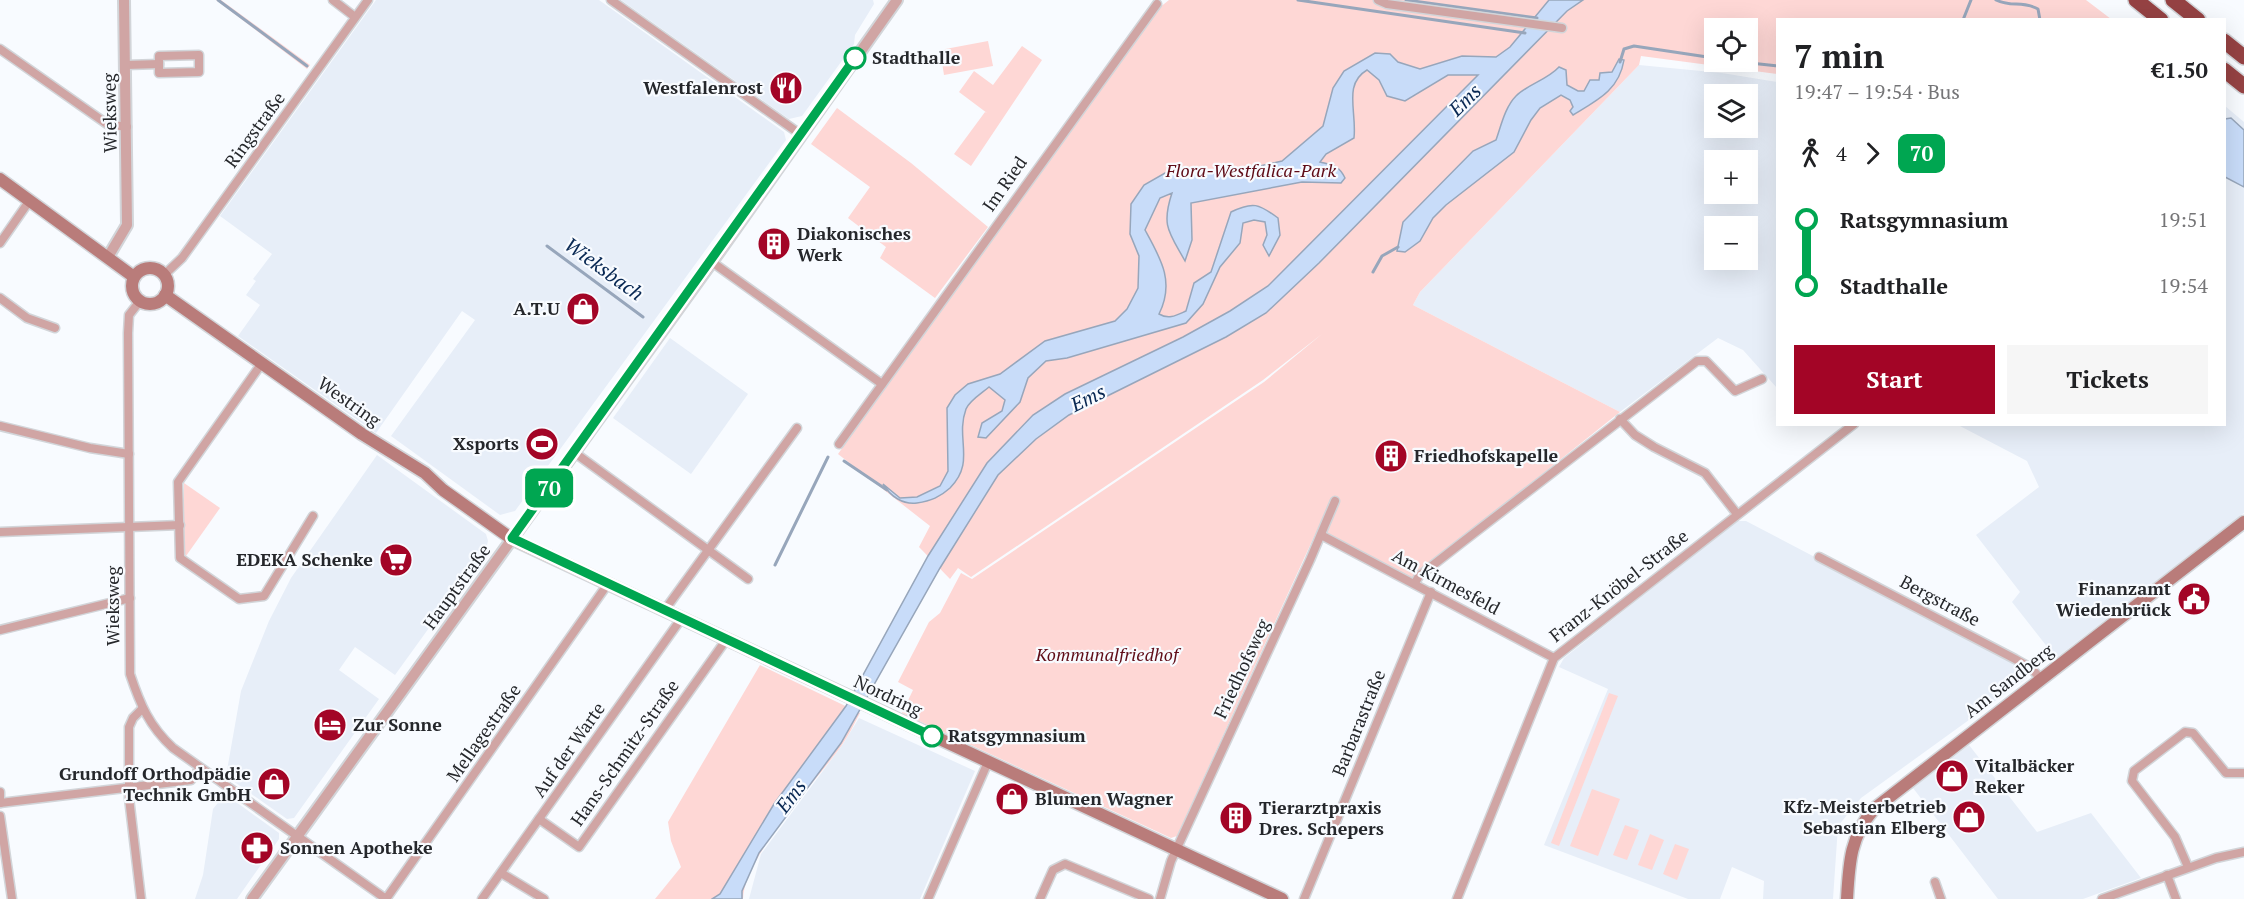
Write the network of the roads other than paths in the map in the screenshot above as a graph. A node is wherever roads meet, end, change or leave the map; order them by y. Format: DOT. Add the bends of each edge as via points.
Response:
graph roads {
  1 [pos="124,0"];
  2 [pos="333,0"];
  3 [pos="368,0"];
  4 [pos="611,0"];
  5 [pos="897,0"];
  6 [pos="1378,0"];
  7 [pos="2136,0"];
  8 [pos="2173,0"];
  9 [pos="1157,4"];
  10 [pos="355,17"];
  11 [pos="2158,18"];
  12 [pos="2196,18"];
  13 [pos="1562,28"];
  14 [pos="2226,43"];
  15 [pos="0,49"];
  16 [pos="2244,57"];
  17 [pos="159,64"];
  18 [pos="126,65"];
  19 [pos="2226,72"];
  20 [pos="2244,86"];
  21 [pos="127,127"];
  22 [pos="800,134"];
  23 [pos="0,179"];
  24 [pos="30,200"];
  25 [pos="0,243"];
  26 [pos="108,257"];
  27 [pos="712,262"];
  28 [pos="164,275"];
  29 [pos="134,277"];
  30 [pos="165,295"];
  31 [pos="0,298"];
  32 [pos="140,301"];
  33 [pos="55,328"];
  34 [pos="262,363"];
  35 [pos="1762,379"];
  36 [pos="882,384"];
  37 [pos="1620,419"];
  38 [pos="0,426"];
  39 [pos="1851,426"];
  40 [pos="796,428"];
  41 [pos="839,444"];
  42 [pos="574,453"];
  43 [pos="129,454"];
  44 [pos="1335,501"];
  45 [pos="1737,514"];
  46 [pos="313,516"];
  47 [pos="2244,522"];
  48 [pos="180,525"];
  49 [pos="129,526"];
  50 [pos="0,531"];
  51 [pos="1321,535"];
  52 [pos="512,538"];
  53 [pos="708,549"];
  54 [pos="1819,556"];
  55 [pos="748,579"];
  56 [pos="1415,583"];
  57 [pos="607,585"];
  58 [pos="1431,592"];
  59 [pos="130,598"];
  60 [pos="664,611"];
  61 [pos="681,619"];
  62 [pos="0,630"];
  63 [pos="726,640"];
  64 [pos="1554,658"];
  65 [pos="2041,680"];
  66 [pos="142,709"];
  67 [pos="988,762"];
  68 [pos="200,768"];
  69 [pos="2244,773"];
  70 [pos="130,787"];
  71 [pos="0,792"];
  72 [pos="0,803"];
  73 [pos="0,816"];
  74 [pos="540,819"];
  75 [pos="298,836"];
  76 [pos="1176,850"];
  77 [pos="2244,852"];
  78 [pos="2187,867"];
  79 [pos="501,873"];
  80 [pos="2167,874"];
  81 [pos="1935,882"];
  82 [pos="12,899"];
  83 [pos="141,899"];
  84 [pos="252,899"];
  85 [pos="386,899"];
  86 [pos="482,899"];
  87 [pos="544,899"];
  88 [pos="927,899"];
  89 [pos="1040,899"];
  90 [pos="1149,899"];
  91 [pos="1160,899"];
  92 [pos="1282,899"];
  93 [pos="1304,899"];
  94 [pos="1457,899"];
  95 [pos="1847,899"];
  96 [pos="1941,899"];
  97 [pos="2102,899"];
  98 [pos="2176,899"];
  1 -- 18 [label="street, Wieksweg"];
  2 -- 10 [label="street"];
  3 -- 10 [label="street, Ringstraße"];
  4 -- 22 [label="street"];
  5 -- 22 [label="street, Hauptstraße"];
  6 -- 13 [label="street"];
  7 -- 11 [label="highway"];
  8 -- 12 [label="highway"];
  9 -- 36 [label="street, Im Ried"];
  10 -- 28 [label="street, Ringstraße" via="182,258"];
  14 -- 16 [label="highway"];
  15 -- 21 [label="street" via="107,124"];
  17 -- 17 [label="street" via="159,56 199,55 199,72 159,73"];
  17 -- 18 [label="street"];
  18 -- 21 [label="street, Wieksweg"];
  19 -- 20 [label="highway"];
  21 -- 26 [label="street, Wieksweg" via="127,225"];
  22 -- 27 [label="street, Hauptstraße"];
  23 -- 24 [label="main road"];
  24 -- 25 [label="street"];
  24 -- 26 [label="main road"];
  26 -- 29 [label="main road"];
  27 -- 36 [label="street"];
  27 -- 42 [label="street, Hauptstraße"];
  28 -- 29 [label="main road" via="145,268"];
  28 -- 30 [label="main road"];
  29 -- 32 [label="main road" via="132,289"];
  30 -- 32 [label="main road" via="153,303"];
  30 -- 34 [label="main road, Westring"];
  31 -- 33 [label="street" via="27,318"];
  32 -- 43 [label="street, Wieksweg" via="129,315"];
  34 -- 48 [label="street" via="178,482"];
  34 -- 52 [label="main road, Westring" via="425,473"];
  35 -- 37 [label="street" via="1736,391 1706,361 1697,361"];
  36 -- 41 [label="street, Im Ried"];
  37 -- 45 [label="street" via="1635,435 1705,473"];
  37 -- 56 [label="street"];
  38 -- 43 [label="street"];
  39 -- 45 [label="street, Franz-Knöbel-Straße"];
  40 -- 53 [label="street"];
  42 -- 52 [label="street, Hauptstraße"];
  42 -- 53 [label="street"];
  43 -- 49 [label="street, Wieksweg"];
  44 -- 51 [label="street, Friedhofsweg"];
  45 -- 64 [label="street, Franz-Knöbel-Straße"];
  46 -- 48 [label="street" via="264,596 253,599 239,599 180,558"];
  47 -- 65 [label="main road, Am Sandberg"];
  48 -- 49 [label="street"];
  49 -- 50 [label="street"];
  49 -- 59 [label="street, Wieksweg"];
  51 -- 56 [label="street, Am Kirmesfeld"];
  51 -- 76 [label="street, Friedhofsweg"];
  52 -- 57 [label="main road, Nordring"];
  52 -- 75 [label="street, Hauptstraße"];
  53 -- 55 [label="street"];
  53 -- 60 [label="street"];
  54 -- 65 [label="street, Bergstraße" via="2015,659 2031,668"];
  56 -- 58 [label="street, Am Kirmesfeld"];
  57 -- 60 [label="main road, Nordring"];
  57 -- 85 [label="street, Mellagestraße"];
  58 -- 64 [label="street, Am Kirmesfeld"];
  58 -- 93 [label="street, Barbarastraße"];
  59 -- 62 [label="street"];
  59 -- 66 [label="street, Wieksweg" via="130,674"];
  60 -- 61 [label="main road, Nordring"];
  61 -- 63 [label="main road, Nordring"];
  61 -- 74 [label="street, Auf der Warte"];
  63 -- 67 [label="main road, Nordring"];
  63 -- 74 [label="street, Hans-Schmitz-Straße" via="579,847"];
  64 -- 94 [label="street, Franz-Knöbel-Straße"];
  65 -- 95 [label="main road, Am Sandberg" via="1900,788 1863,822 1850,859"];
  66 -- 68 [label="street, Wieksweg" via="161,737"];
  66 -- 70 [label="street" via="129,727"];
  67 -- 76 [label="main road, Nordring"];
  67 -- 88 [label="street"];
  68 -- 70 [label="street" via="191,780"];
  68 -- 75 [label="street, Wieksweg"];
  69 -- 78 [label="street" via="2226,773 2193,733 2185,732 2134,771 2132,781 2175,837"];
  70 -- 72 [label="street"];
  70 -- 83 [label="street"];
  71 -- 72 [label="street"];
  73 -- 82 [label="street"];
  74 -- 79 [label="street, Auf der Warte"];
  75 -- 84 [label="street, Hauptstraße"];
  75 -- 85 [label="street, Wieksweg"];
  76 -- 91 [label="street, Friedhofsweg"];
  76 -- 92 [label="main road, Nordring"];
  77 -- 78 [label="street"];
  78 -- 80 [label="street"];
  79 -- 86 [label="street, Auf der Warte"];
  79 -- 87 [label="street"];
  80 -- 97 [label="street"];
  80 -- 98 [label="street"];
  81 -- 96 [label="street"];
  89 -- 90 [label="street" via="1053,870 1065,864"];
}
